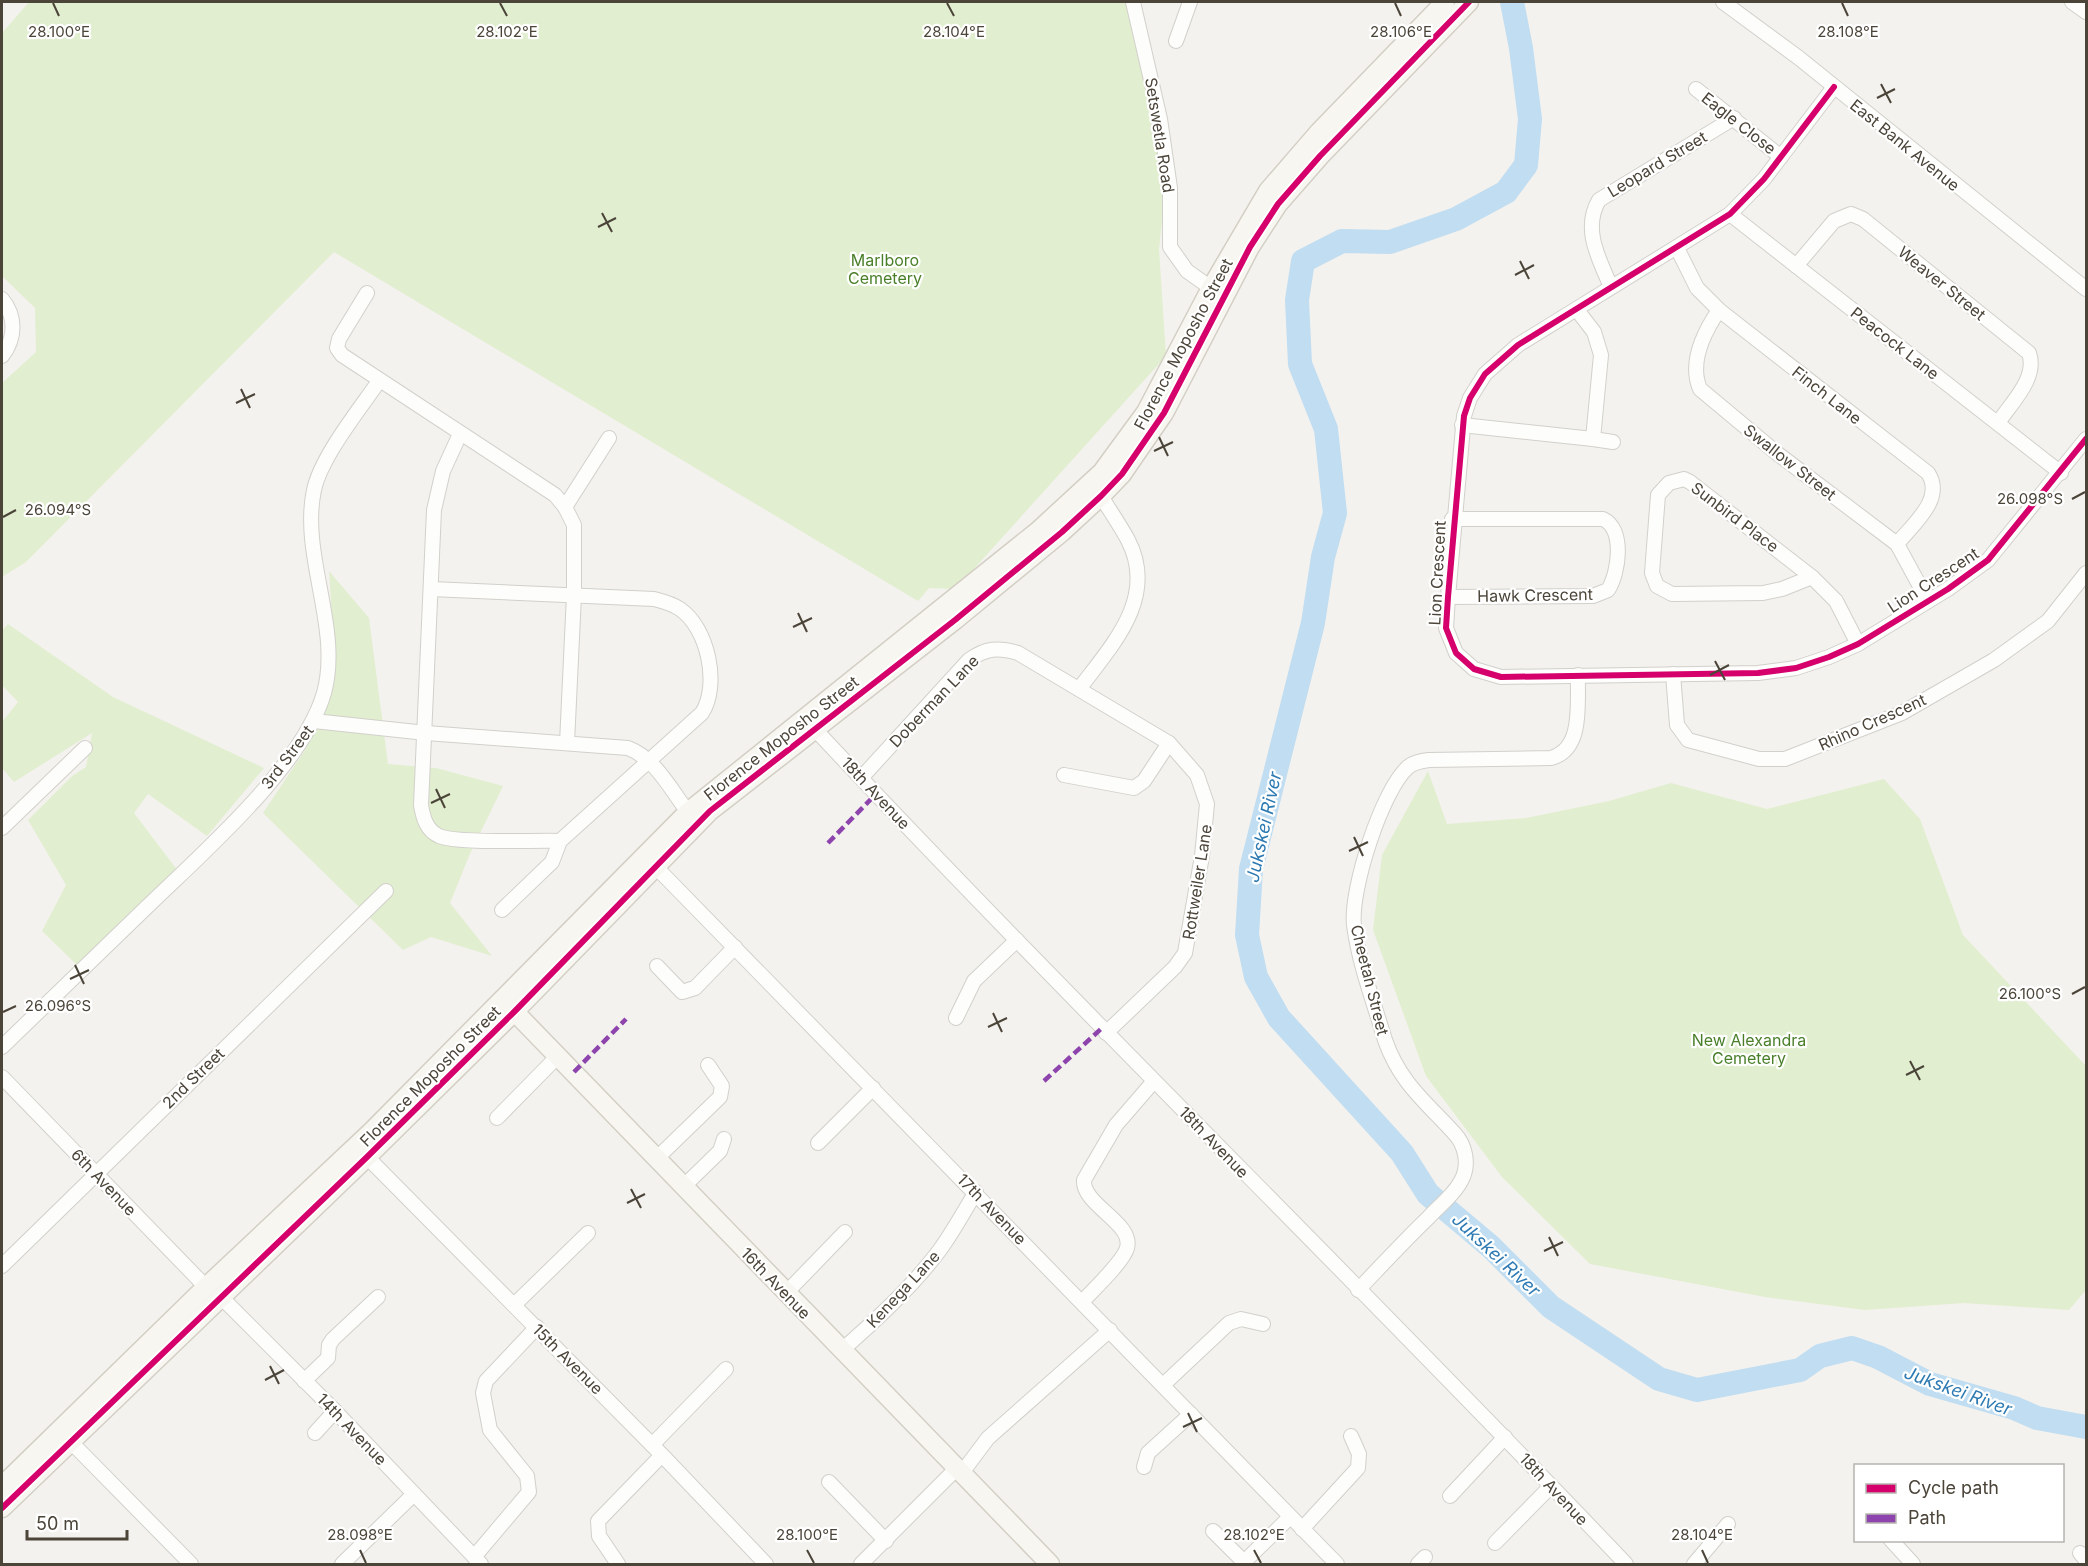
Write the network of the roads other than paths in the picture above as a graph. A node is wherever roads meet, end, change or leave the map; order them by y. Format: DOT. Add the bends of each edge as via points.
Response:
graph roads {
  1 [pos="1133,2"];
  2 [pos="1190,2"];
  3 [pos="1445,2"];
  4 [pos="1468,2"];
  5 [pos="1723,2"];
  6 [pos="2072,2"];
  7 [pos="2086,12"];
  8 [pos="1176,41"];
  9 [pos="1834,87"];
  10 [pos="1696,89"];
  11 [pos="1734,118"];
  12 [pos="1325,138"];
  13 [pos="1781,157"];
  14 [pos="1730,214"];
  15 [pos="1677,248"];
  16 [pos="1796,267"];
  17 [pos="1611,287"];
  18 [pos="1211,288"];
  19 [pos="2086,289"];
  20 [pos="367,293"];
  21 [pos="2,299"];
  22 [pos="1577,309"];
  23 [pos="1719,310"];
  24 [pos="2,356"];
  25 [pos="379,381"];
  26 [pos="1998,423"];
  27 [pos="1462,425"];
  28 [pos="460,434"];
  29 [pos="609,438"];
  30 [pos="1593,439"];
  31 [pos="2086,439"];
  32 [pos="1613,442"];
  33 [pos="2061,473"];
  34 [pos="1101,496"];
  35 [pos="566,507"];
  36 [pos="1452,519"];
  37 [pos="1897,544"];
  38 [pos="2086,573"];
  39 [pos="1812,577"];
  40 [pos="432,589"];
  41 [pos="574,595"];
  42 [pos="1448,597"];
  43 [pos="1928,601"];
  44 [pos="1858,644"];
  45 [pos="1018,653"];
  46 [pos="1673,674"];
  47 [pos="1578,675"];
  48 [pos="1078,689"];
  49 [pos="314,721"];
  50 [pos="810,723"];
  51 [pos="426,733"];
  52 [pos="567,743"];
  53 [pos="1169,743"];
  54 [pos="85,748"];
  55 [pos="649,762"];
  56 [pos="1064,775"];
  57 [pos="862,777"];
  58 [pos="688,812"];
  59 [pos="2,828"];
  60 [pos="560,841"];
  61 [pos="651,861"];
  62 [pos="386,891"];
  63 [pos="502,910"];
  64 [pos="1017,940"];
  65 [pos="735,947"];
  66 [pos="657,966"];
  67 [pos="509,1006"];
  68 [pos="956,1018"];
  69 [pos="1106,1033"];
  70 [pos="2,1047"];
  71 [pos="558,1056"];
  72 [pos="708,1065"];
  73 [pos="2,1077"];
  74 [pos="1154,1081"];
  75 [pos="873,1088"];
  76 [pos="497,1118"];
  77 [pos="724,1139"];
  78 [pos="818,1143"];
  79 [pos="367,1157"];
  80 [pos="656,1159"];
  81 [pos="95,1173"];
  82 [pos="683,1187"];
  83 [pos="976,1192"];
  84 [pos="845,1232"];
  85 [pos="588,1233"];
  86 [pos="2,1266"];
  87 [pos="1358,1290"];
  88 [pos="213,1292"];
  89 [pos="786,1293"];
  90 [pos="378,1297"];
  91 [pos="1082,1302"];
  92 [pos="514,1305"];
  93 [pos="1263,1324"];
  94 [pos="537,1328"];
  95 [pos="1110,1330"];
  96 [pos="842,1350"];
  97 [pos="726,1369"];
  98 [pos="304,1381"];
  99 [pos="1163,1385"];
  100 [pos="335,1411"];
  101 [pos="1191,1414"];
  102 [pos="315,1432"];
  103 [pos="1351,1436"];
  104 [pos="1505,1437"];
  105 [pos="70,1442"];
  106 [pos="657,1450"];
  107 [pos="1144,1467"];
  108 [pos="959,1472"];
  109 [pos="829,1482"];
  110 [pos="2,1486"];
  111 [pos="1551,1486"];
  112 [pos="414,1494"];
  113 [pos="1450,1496"];
  114 [pos="2,1508"];
  115 [pos="1290,1517"];
  116 [pos="1728,1524"];
  117 [pos="1302,1529"];
  118 [pos="1213,1531"];
  119 [pos="886,1540"];
  120 [pos="1894,1542"];
  121 [pos="1495,1543"];
  122 [pos="477,1561"];
  123 [pos="1243,1563"];
  124 [pos="191,1564"];
  125 [pos="342,1564"];
  126 [pos="618,1564"];
  127 [pos="766,1564"];
  128 [pos="861,1564"];
  129 [pos="1050,1564"];
  130 [pos="1337,1564"];
  131 [pos="1626,1564"];
  132 [pos="1694,1564"];
  133 [pos="1914,1564"];
  1 -- 18 [label="street, Setswetla Road" via="1160,119 1170,188 1170,247 1186,271"];
  2 -- 8 [label="street"];
  3 -- 12 [label="street, Florence Moposho Street"];
  4 -- 12 [label="street, Florence Moposho Street"];
  5 -- 9 [label="street, East Bank Avenue"];
  6 -- 7 [label="street"];
  9 -- 13 [label="street, Lion Crescent"];
  9 -- 19 [label="street, East Bank Avenue"];
  10 -- 11 [label="street, Eagle Close"];
  11 -- 13 [label="street, Eagle Close"];
  11 -- 17 [label="street, Leopard Street" via="1599,200 1592,218 1593,241"];
  12 -- 18 [label="street, Florence Moposho Street" via="1268,191"];
  12 -- 34 [label="street, Florence Moposho Street" via="1273,213 1219,304 1164,413 1122,474"];
  13 -- 14 [label="street, Lion Crescent"];
  14 -- 15 [label="street, Lion Crescent"];
  14 -- 16 [label="street, Peacock Lane"];
  15 -- 17 [label="street, Lion Crescent"];
  15 -- 23 [label="street, Finch Lane" via="1697,288"];
  16 -- 26 [label="street, Peacock Lane"];
  16 -- 26 [label="street, Weaver Street" via="1838,218 1851,214 1863,219 2029,353 2029,378"];
  17 -- 22 [label="street, Lion Crescent"];
  18 -- 50 [label="street, Florence Moposho Street" via="1146,412 1102,472 1038,531"];
  20 -- 25 [label="street" via="337,348"];
  21 -- 24 [label="street" via="10,312 13,329"];
  22 -- 27 [label="street, Lion Crescent" via="1494,364 1475,387"];
  22 -- 30 [label="street" via="1594,332 1601,355"];
  23 -- 37 [label="street, Swallow Street" via="1701,342 1697,379 1700,389"];
  23 -- 37 [label="street, Finch Lane" via="1928,473 1934,483 1934,496"];
  25 -- 28 [label="street"];
  25 -- 49 [label="street, 3rd Street" via="333,449 314,488 312,522 328,662 324,693"];
  26 -- 33 [label="street, Peacock Lane"];
  27 -- 30 [label="street"];
  27 -- 36 [label="street, Lion Crescent"];
  28 -- 35 [label="street" via="544,487"];
  28 -- 40 [label="street" via="436,491"];
  29 -- 35 [label="street"];
  30 -- 32 [label="street"];
  31 -- 33 [label="street, Lion Crescent"];
  33 -- 43 [label="street, Lion Crescent" via="1997,552"];
  34 -- 48 [label="street" via="1129,542 1138,593 1118,638"];
  34 -- 50 [label="street, Florence Moposho Street" via="1001,583"];
  35 -- 41 [label="street" via="574,525"];
  36 -- 42 [label="street, Lion Crescent"];
  36 -- 42 [label="street, Hawk Crescent" via="1603,519 1617,536 1616,574 1608,590 1593,596"];
  37 -- 43 [label="street, Swallow Street"];
  38 -- 46 [label="street, Rhino Crescent" via="2048,621 1994,660 1902,713 1785,759 1759,759 1688,740 1677,725"];
  39 -- 39 [label="street, Sunbird Place" via="1690,482 1674,480 1662,488 1656,503 1652,573 1657,586 1665,591 1762,593"];
  39 -- 44 [label="street, Sunbird Place" via="1836,601"];
  40 -- 41 [label="street"];
  40 -- 51 [label="street"];
  41 -- 52 [label="street"];
  41 -- 55 [label="street" via="664,602 679,609 698,629 711,686 709,699 702,713"];
  42 -- 47 [label="street, Lion Crescent" via="1449,638 1456,652 1474,669 1501,677"];
  43 -- 44 [label="street, Lion Crescent"];
  44 -- 46 [label="street, Lion Crescent" via="1784,670"];
  45 -- 48 [label="street, Rottweiler Lane"];
  45 -- 57 [label="street, Doberman Lane" via="995,648 969,660"];
  46 -- 47 [label="street, Lion Crescent"];
  47 -- 87 [label="street, Cheetah Street" via="1574,737 1560,755 1429,760 1413,764 1386,803 1365,854 1353,912 1357,942 1391,1059 1404,1081 1458,1136 1466,1163 1463,1177 1450,1196"];
  48 -- 53 [label="street, Rottweiler Lane"];
  49 -- 51 [label="street"];
  49 -- 70 [label="street, 3rd Street" via="294,752 223,833"];
  50 -- 57 [label="street, 18th Avenue"];
  50 -- 58 [label="street, Florence Moposho Street"];
  50 -- 61 [label="street, Florence Moposho Street"];
  51 -- 52 [label="street"];
  51 -- 60 [label="street" via="421,805 431,830 449,839"];
  52 -- 55 [label="street" via="628,748"];
  53 -- 56 [label="street" via="1144,782 1134,788"];
  53 -- 69 [label="street, Rottweiler Lane" via="1197,775 1207,804 1187,946 1175,967"];
  54 -- 59 [label="street"];
  55 -- 58 [label="street"];
  55 -- 60 [label="street"];
  57 -- 64 [label="street, 18th Avenue"];
  58 -- 61 [label="street, Florence Moposho Street"];
  60 -- 63 [label="street" via="552,862"];
  61 -- 65 [label="street, 17th Avenue"];
  61 -- 67 [label="street, Florence Moposho Street"];
  62 -- 81 [label="street, 2nd Street"];
  64 -- 68 [label="street" via="974,981"];
  64 -- 69 [label="street, 18th Avenue"];
  65 -- 66 [label="street" via="688,991 677,988"];
  65 -- 75 [label="street, 17th Avenue"];
  67 -- 71 [label="street, 16th Avenue"];
  67 -- 79 [label="street, Florence Moposho Street"];
  67 -- 88 [label="street, Florence Moposho Street" via="354,1148"];
  69 -- 74 [label="street, 18th Avenue"];
  71 -- 76 [label="street"];
  71 -- 80 [label="street, 16th Avenue"];
  72 -- 80 [label="street" via="722,1086 720,1097"];
  73 -- 81 [label="street, 6th Avenue"];
  74 -- 87 [label="street, 18th Avenue"];
  74 -- 91 [label="street" via="1116,1125 1084,1180 1088,1193 1122,1230 1128,1246"];
  75 -- 78 [label="street"];
  75 -- 83 [label="street, 17th Avenue"];
  77 -- 82 [label="street" via="720,1151"];
  79 -- 88 [label="street, Florence Moposho Street"];
  79 -- 92 [label="street, 15th Avenue"];
  80 -- 82 [label="street, 16th Avenue"];
  81 -- 86 [label="street, 2nd Street"];
  81 -- 88 [label="street, 6th Avenue"];
  82 -- 89 [label="street, 16th Avenue"];
  83 -- 91 [label="street, 17th Avenue"];
  83 -- 96 [label="street, Kenega Lane" via="922,1272"];
  84 -- 89 [label="street"];
  85 -- 92 [label="street"];
  87 -- 104 [label="street, 18th Avenue"];
  88 -- 98 [label="street, 14th Avenue"];
  88 -- 105 [label="street, Florence Moposho Street"];
  88 -- 110 [label="street, Florence Moposho Street"];
  89 -- 96 [label="street, 16th Avenue"];
  90 -- 98 [label="street" via="333,1339 328,1358"];
  91 -- 95 [label="street, 17th Avenue"];
  92 -- 94 [label="street, 15th Avenue"];
  93 -- 99 [label="street" via="1241,1319 1229,1323"];
  94 -- 106 [label="street, 15th Avenue"];
  94 -- 122 [label="street" via="486,1381 483,1393 492,1434 527,1476 529,1492"];
  95 -- 99 [label="street, 17th Avenue"];
  95 -- 108 [label="street" via="988,1438"];
  96 -- 108 [label="street, 16th Avenue"];
  97 -- 106 [label="street"];
  98 -- 100 [label="street, 14th Avenue"];
  99 -- 101 [label="street, 17th Avenue"];
  100 -- 102 [label="street"];
  100 -- 112 [label="street, 14th Avenue"];
  101 -- 107 [label="street" via="1148,1453"];
  101 -- 115 [label="street, 17th Avenue"];
  103 -- 117 [label="street" via="1359,1454 1358,1468"];
  104 -- 111 [label="street, 18th Avenue"];
  104 -- 113 [label="street"];
  105 -- 114 [label="street, Florence Moposho Street"];
  105 -- 124 [label="street"];
  106 -- 126 [label="street" via="598,1521 599,1536"];
  106 -- 127 [label="street, 15th Avenue"];
  108 -- 119 [label="street"];
  108 -- 129 [label="street, 16th Avenue"];
  109 -- 119 [label="street"];
  111 -- 121 [label="street"];
  111 -- 131 [label="street, 18th Avenue"];
  112 -- 122 [label="street, 14th Avenue"];
  112 -- 125 [label="street"];
  115 -- 117 [label="street, 17th Avenue"];
  115 -- 123 [label="street"];
  116 -- 132 [label="street"];
  117 -- 130 [label="street, 17th Avenue"];
  118 -- 123 [label="street"];
  119 -- 128 [label="street"];
  120 -- 133 [label="street"];
}
